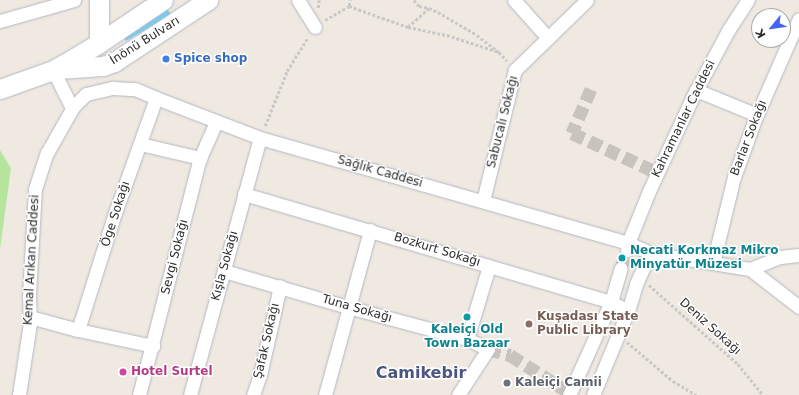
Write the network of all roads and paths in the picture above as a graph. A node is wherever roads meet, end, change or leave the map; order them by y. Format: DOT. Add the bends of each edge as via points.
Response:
graph roads {
  1 [pos="74,0"];
  2 [pos="99,0"];
  3 [pos="163,0"];
  4 [pos="208,0"];
  5 [pos="298,0"];
  6 [pos="350,0"];
  7 [pos="414,0"];
  8 [pos="514,0"];
  9 [pos="748,0"];
  10 [pos="583,1"];
  11 [pos="349,6"];
  12 [pos="429,8"];
  13 [pos="799,19"];
  14 [pos="0,21"];
  15 [pos="315,27"];
  16 [pos="408,27"];
  17 [pos="548,38"];
  18 [pos="99,43"];
  19 [pos="499,52"];
  20 [pos="53,70"];
  21 [pos="515,70"];
  22 [pos="113,88"];
  23 [pos="0,89"];
  24 [pos="696,90"];
  25 [pos="156,98"];
  26 [pos="72,108"];
  27 [pos="757,115"];
  28 [pos="216,122"];
  29 [pos="260,138"];
  30 [pos="140,144"];
  31 [pos="200,158"];
  32 [pos="244,194"];
  33 [pos="483,201"];
  34 [pos="370,230"];
  35 [pos="627,246"];
  36 [pos="650,253"];
  37 [pos="799,255"];
  38 [pos="712,263"];
  39 [pos="489,266"];
  40 [pos="621,268"];
  41 [pos="750,269"];
  42 [pos="224,271"];
  43 [pos="639,276"];
  44 [pos="280,286"];
  45 [pos="611,302"];
  46 [pos="799,307"];
  47 [pos="348,308"];
  48 [pos="628,311"];
  49 [pos="30,318"];
  50 [pos="78,330"];
  51 [pos="618,334"];
  52 [pos="467,339"];
  53 [pos="152,346"];
  54 [pos="194,394"];
  55 [pos="19,395"];
  56 [pos="139,395"];
  57 [pos="254,395"];
  58 [pos="325,395"];
  59 [pos="458,395"];
  60 [pos="569,395"];
  61 [pos="593,395"];
  62 [pos="696,395"];
  63 [pos="763,395"];
  1 -- 14 [label="street"];
  2 -- 18 [label="main road"];
  3 -- 18 [label="main road, İnönü Bulvarı"];
  4 -- 20 [label="main road, İnönü Bulvarı" via="114,62 103,66"];
  5 -- 15 [label="street"];
  6 -- 11 [label="path"];
  7 -- 12 [label="path" via="419,6"];
  8 -- 17 [label="street"];
  9 -- 24 [label="street, Kahramanlar Caddesi"];
  10 -- 17 [label="street, Sabucalı Sokağı"];
  11 -- 15 [label="path"];
  11 -- 16 [label="path"];
  12 -- 16 [label="path"];
  12 -- 19 [label="path" via="477,35"];
  13 -- 27 [label="street, Barlar Sokağı"];
  15 -- 29 [label="path" via="287,71"];
  16 -- 19 [label="path"];
  17 -- 21 [label="street, Sabucalı Sokağı"];
  18 -- 20 [label="main road, İnönü Bulvarı"];
  19 -- 21 [label="path"];
  20 -- 23 [label="main road, İnönü Bulvarı"];
  20 -- 26 [label="street"];
  21 -- 33 [label="street, Sabucalı Sokağı"];
  22 -- 25 [label="street, Sağlık Caddesi" via="135,89"];
  22 -- 26 [label="street, Kemal Arıkan Caddesi" via="86,94"];
  24 -- 27 [label="street"];
  24 -- 35 [label="street, Kahramanlar Caddesi" via="649,191"];
  25 -- 28 [label="street, Sağlık Caddesi"];
  25 -- 30 [label="street, Öge Sokağı"];
  26 -- 49 [label="street, Kemal Arıkan Caddesi" via="47,153 35,189 31,229"];
  27 -- 38 [label="street, Barlar Sokağı" via="734,177"];
  28 -- 29 [label="street, Sağlık Caddesi"];
  28 -- 31 [label="street, Sevgi Sokağı"];
  29 -- 32 [label="street, Kışla Sokağı"];
  29 -- 33 [label="street, Sağlık Caddesi"];
  30 -- 31 [label="street"];
  30 -- 50 [label="street, Öge Sokağı"];
  31 -- 53 [label="street, Sevgi Sokağı"];
  32 -- 34 [label="street, Bozkurt Sokağı"];
  32 -- 42 [label="street, Kışla Sokağı"];
  33 -- 35 [label="street, Sağlık Caddesi"];
  34 -- 39 [label="street, Bozkurt Sokağı"];
  34 -- 47 [label="street"];
  35 -- 36 [label="street, Sağlık Caddesi"];
  36 -- 38 [label="street, Sağlık Caddesi"];
  36 -- 43 [label="street"];
  37 -- 41 [label="street" via="780,257"];
  38 -- 41 [label="street, Sağlık Caddesi"];
  39 -- 45 [label="street, Bozkurt Sokağı"];
  39 -- 52 [label="street"];
  40 -- 45 [label="street"];
  41 -- 46 [label="street"];
  42 -- 44 [label="street, Tuna Sokağı"];
  42 -- 54 [label="street, Kışla Sokağı"];
  43 -- 48 [label="street"];
  43 -- 63 [label="path, Deniz Sokağı" via="738,364"];
  44 -- 47 [label="street, Tuna Sokağı"];
  44 -- 57 [label="street, Şafak Sokağı"];
  45 -- 48 [label="street, Bozkurt Sokağı"];
  45 -- 60 [label="street"];
  47 -- 52 [label="street, Tuna Sokağı"];
  47 -- 58 [label="street"];
  48 -- 51 [label="street"];
  49 -- 50 [label="street"];
  49 -- 55 [label="street, Kemal Arıkan Caddesi"];
  50 -- 53 [label="street"];
  51 -- 61 [label="street"];
  51 -- 62 [label="path" via="673,381"];
  52 -- 59 [label="street, Tuna Sokağı" via="488,349"];
  53 -- 56 [label="street, Sevgi Sokağı"];
}
